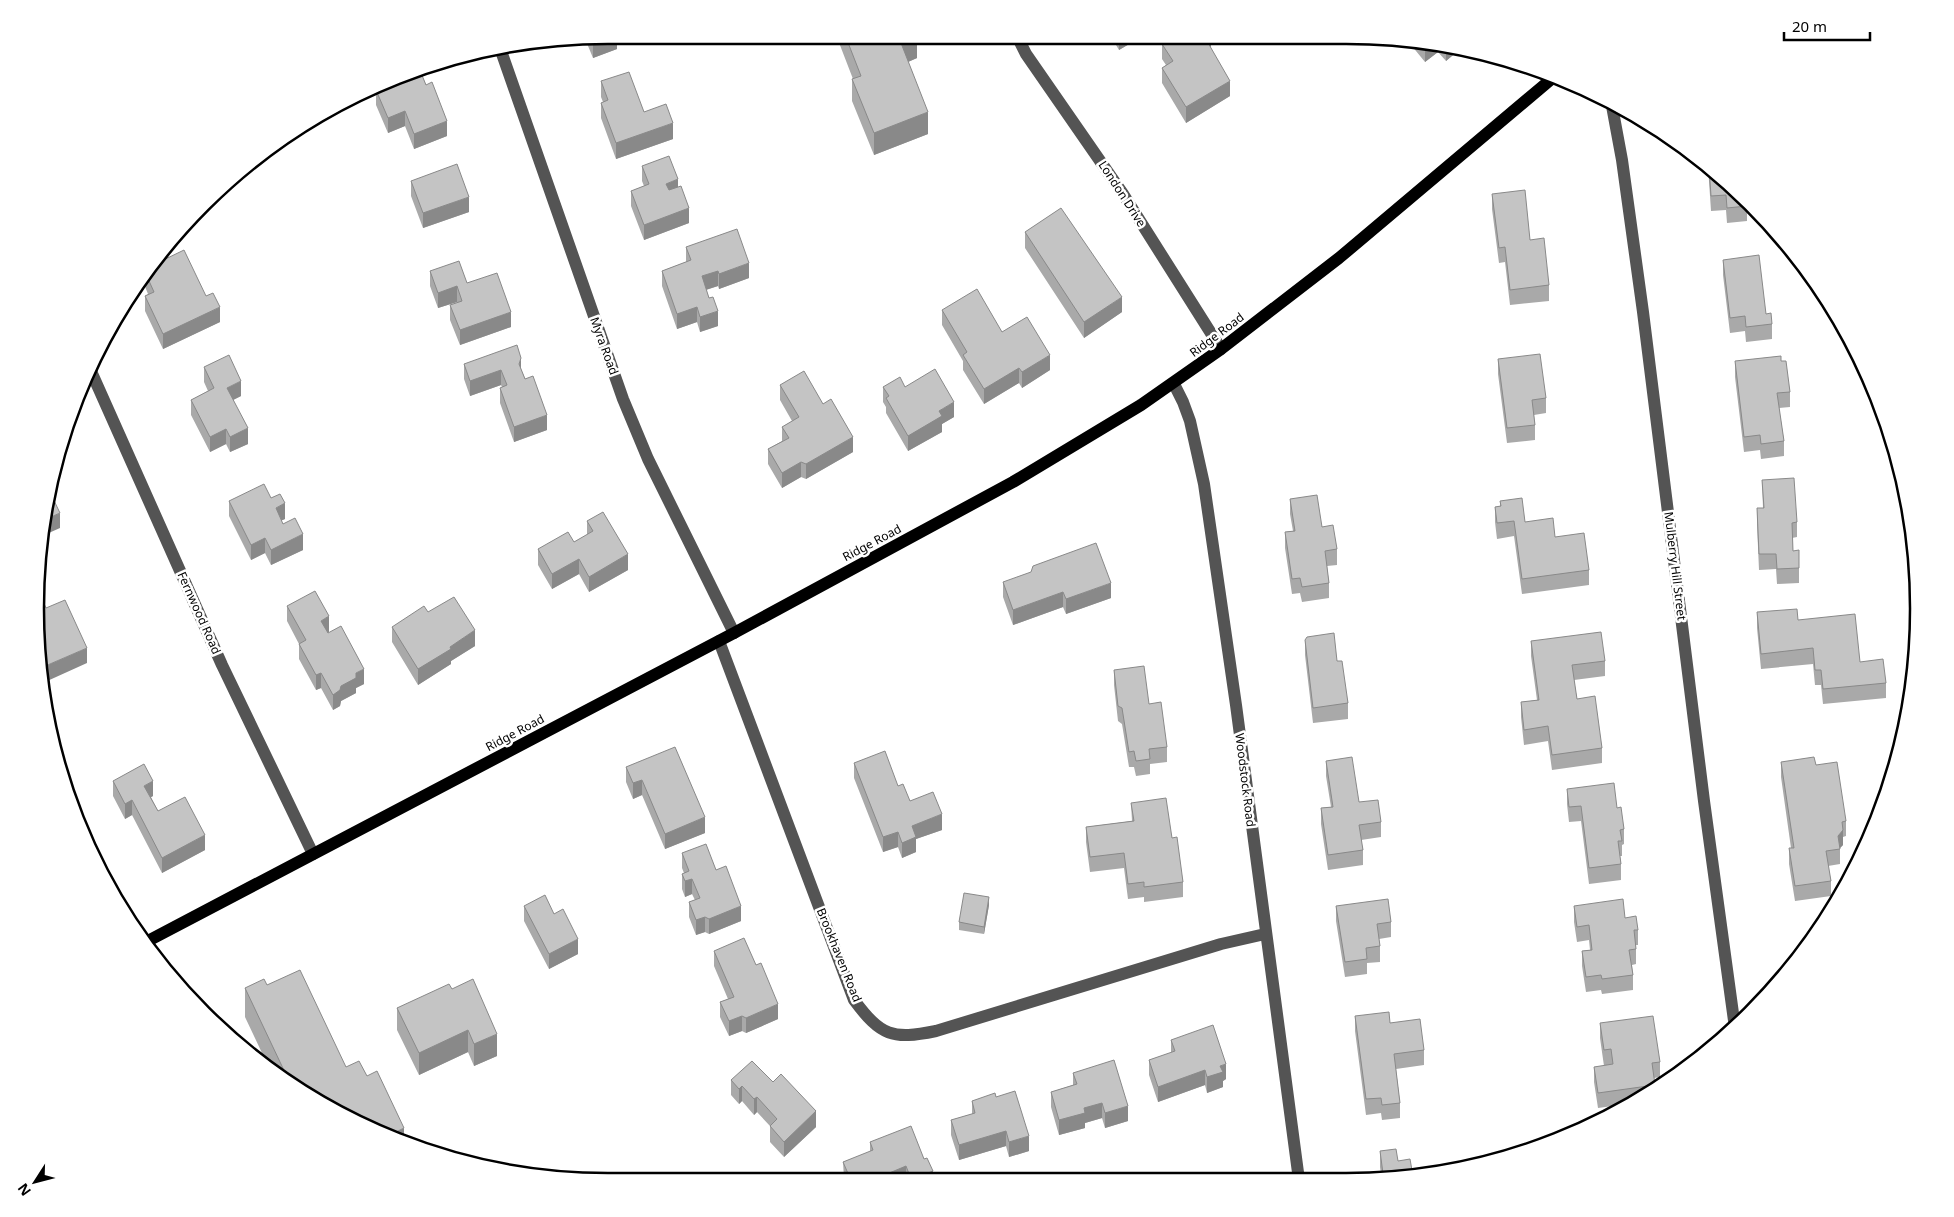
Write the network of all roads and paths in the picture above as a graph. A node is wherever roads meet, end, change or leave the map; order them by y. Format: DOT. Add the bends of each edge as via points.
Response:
graph roads {
  1 [pos="1021,44"];
  2 [pos="502,54"];
  3 [pos="1548,82"];
  4 [pos="1613,111"];
  5 [pos="1221,350"];
  6 [pos="94,377"];
  7 [pos="1174,384"];
  8 [pos="734,633"];
  9 [pos="719,641"];
  10 [pos="313,854"];
  11 [pos="1265,934"];
  12 [pos="151,939"];
  13 [pos="1734,1018"];
  14 [pos="1298,1173"];
  1 -- 5 [label="street, London Drive" via="1123,194"];
  2 -- 8 [label="street, Myra Road" via="623,399 648,460"];
  3 -- 5 [label="main road, Ridge Road" via="1339,258"];
  4 -- 13 [label="street, Mulberry Hill Street" via="1642,302"];
  5 -- 7 [label="main road, Ridge Road"];
  6 -- 10 [label="street, Fernwood Road" via="222,665"];
  7 -- 8 [label="main road, Ridge Road" via="1013,482"];
  7 -- 11 [label="street, Woodstock Road" via="1190,421 1204,484"];
  8 -- 9 [label="main road, Ridge Road"];
  9 -- 10 [label="main road, Ridge Road"];
  9 -- 11 [label="street, Brookhaven Road" via="854,1000 870,1021 889,1034 913,1036 936,1031 1222,944"];
  10 -- 12 [label="main road, Ridge Road"];
  11 -- 14 [label="street, Woodstock Road"];
}
